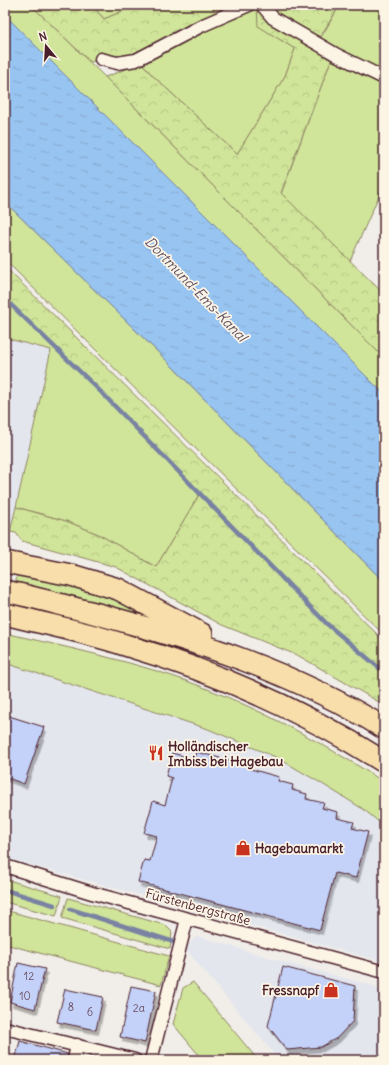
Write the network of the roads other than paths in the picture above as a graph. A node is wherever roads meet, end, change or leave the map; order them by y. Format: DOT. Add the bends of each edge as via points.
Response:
graph roads {
  1 [pos="249,5"];
  2 [pos="262,5"];
  3 [pos="101,59"];
  4 [pos="384,78"];
  5 [pos="5,562"];
  6 [pos="5,591"];
  7 [pos="5,614"];
  8 [pos="346,707"];
  9 [pos="384,728"];
  10 [pos="384,762"];
  11 [pos="5,866"];
  12 [pos="186,919"];
  13 [pos="384,972"];
  14 [pos="5,1028"];
  15 [pos="77,1045"];
  16 [pos="74,1060"];
  17 [pos="135,1060"];
  18 [pos="151,1060"];
  1 -- 3 [label="street" via="201,26 136,60 118,63"];
  2 -- 4 [label="street" via="273,18 337,55"];
  5 -- 8 [label="highway" via="72,575 118,589 195,631 304,675"];
  6 -- 8 [label="highway" via="149,628 224,653 278,674"];
  7 -- 10 [label="highway" via="125,644 219,677 301,714"];
  8 -- 9 [label="highway"];
  11 -- 12 [label="street, Fürstenbergstraße"];
  12 -- 13 [label="street, Fürstenbergstraße"];
  12 -- 18 [label="street"];
  14 -- 15 [label="street"];
  15 -- 16 [label="street"];
  15 -- 17 [label="street"];
}
